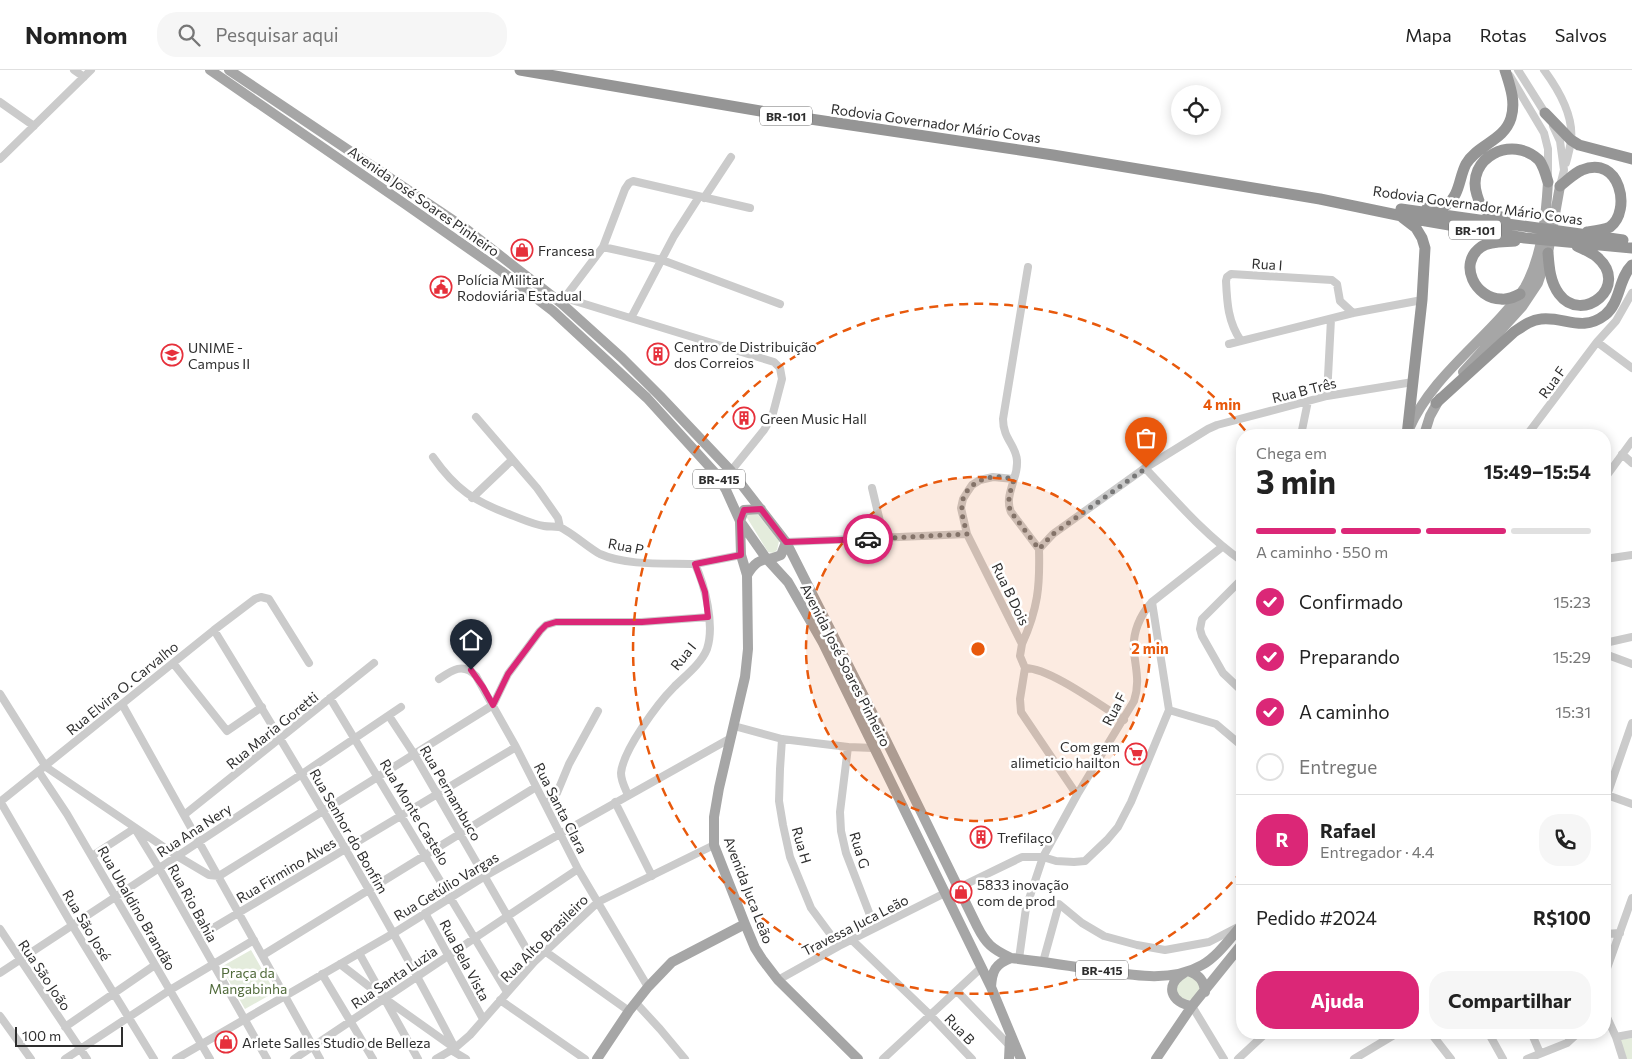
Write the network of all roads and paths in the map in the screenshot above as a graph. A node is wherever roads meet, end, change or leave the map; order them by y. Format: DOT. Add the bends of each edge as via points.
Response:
graph roads {
  1 [pos="74,70"];
  2 [pos="91,70"];
  3 [pos="210,70"];
  4 [pos="229,70"];
  5 [pos="520,70"];
  6 [pos="1506,70"];
  7 [pos="1518,70"];
  8 [pos="1544,70"];
  9 [pos="84,77"];
  10 [pos="0,102"];
  11 [pos="1545,113"];
  12 [pos="34,126"];
  13 [pos="1571,140"];
  14 [pos="731,157"];
  15 [pos="0,159"];
  16 [pos="1632,159"];
  17 [pos="1564,170"];
  18 [pos="1548,182"];
  19 [pos="1560,186"];
  20 [pos="702,197"];
  21 [pos="750,208"];
  22 [pos="1551,209"];
  23 [pos="1400,212"];
  24 [pos="1525,226"];
  25 [pos="1525,238"];
  26 [pos="1572,238"];
  27 [pos="1632,242"];
  28 [pos="603,247"];
  29 [pos="1632,248"];
  30 [pos="1543,253"];
  31 [pos="662,260"];
  32 [pos="1632,265"];
  33 [pos="1028,267"];
  34 [pos="1632,293"];
  35 [pos="1520,294"];
  36 [pos="1422,300"];
  37 [pos="563,301"];
  38 [pos="780,304"];
  39 [pos="1353,312"];
  40 [pos="631,318"];
  41 [pos="1331,319"];
  42 [pos="1241,341"];
  43 [pos="1597,342"];
  44 [pos="1230,344"];
  45 [pos="1632,368"];
  46 [pos="1413,382"];
  47 [pos="1326,396"];
  48 [pos="1308,402"];
  49 [pos="1436,403"];
  50 [pos="476,417"];
  51 [pos="1302,429"];
  52 [pos="1408,429"];
  53 [pos="1410,429"];
  54 [pos="1426,429"];
  55 [pos="1532,429"];
  56 [pos="1632,441"];
  57 [pos="1622,454"];
  58 [pos="433,457"];
  59 [pos="512,460"];
  60 [pos="1632,463"];
  61 [pos="1146,468"];
  62 [pos="1611,470"];
  63 [pos="731,471"];
  64 [pos="1014,479"];
  65 [pos="872,488"];
  66 [pos="472,498"];
  67 [pos="761,509"];
  68 [pos="740,521"];
  69 [pos="560,527"];
  70 [pos="967,534"];
  71 [pos="884,538"];
  72 [pos="786,542"];
  73 [pos="1222,547"];
  74 [pos="1039,549"];
  75 [pos="741,555"];
  76 [pos="1632,555"];
  77 [pos="1236,557"];
  78 [pos="766,558"];
  79 [pos="1611,558"];
  80 [pos="695,564"];
  81 [pos="747,574"];
  82 [pos="1236,585"];
  83 [pos="1152,602"];
  84 [pos="708,617"];
  85 [pos="214,630"];
  86 [pos="1632,637"];
  87 [pos="1611,642"];
  88 [pos="1022,644"];
  89 [pos="1611,656"];
  90 [pos="173,663"];
  91 [pos="309,663"];
  92 [pos="374,663"];
  93 [pos="1632,664"];
  94 [pos="1025,668"];
  95 [pos="439,680"];
  96 [pos="1236,685"];
  97 [pos="0,694"];
  98 [pos="330,698"];
  99 [pos="122,704"];
  100 [pos="493,705"];
  101 [pos="262,707"];
  102 [pos="401,707"];
  103 [pos="1169,710"];
  104 [pos="598,711"];
  105 [pos="389,716"];
  106 [pos="1124,720"];
  107 [pos="1632,723"];
  108 [pos="734,726"];
  109 [pos="355,738"];
  110 [pos="731,738"];
  111 [pos="281,739"];
  112 [pos="782,739"];
  113 [pos="1236,741"];
  114 [pos="848,747"];
  115 [pos="516,748"];
  116 [pos="874,748"];
  117 [pos="414,754"];
  118 [pos="43,769"];
  119 [pos="302,774"];
  120 [pos="378,776"];
  121 [pos="1611,784"];
  122 [pos="536,787"];
  123 [pos="437,794"];
  124 [pos="628,795"];
  125 [pos="1077,795"];
  126 [pos="1611,799"];
  127 [pos="0,802"];
  128 [pos="615,802"];
  129 [pos="546,804"];
  130 [pos="1632,804"];
  131 [pos="323,812"];
  132 [pos="184,816"];
  133 [pos="402,816"];
  134 [pos="134,828"];
  135 [pos="560,833"];
  136 [pos="460,834"];
  137 [pos="199,842"];
  138 [pos="714,845"];
  139 [pos="345,849"];
  140 [pos="426,855"];
  141 [pos="92,856"];
  142 [pos="177,856"];
  143 [pos="1043,857"];
  144 [pos="159,868"];
  145 [pos="578,869"];
  146 [pos="219,876"];
  147 [pos="485,876"];
  148 [pos="652,876"];
  149 [pos="958,888"];
  150 [pos="368,890"];
  151 [pos="945,893"];
  152 [pos="115,896"];
  153 [pos="451,898"];
  154 [pos="1632,898"];
  155 [pos="598,902"];
  156 [pos="239,912"];
  157 [pos="425,913"];
  158 [pos="507,916"];
  159 [pos="72,924"];
  160 [pos="745,924"];
  161 [pos="875,928"];
  162 [pos="1236,928"];
  163 [pos="0,929"];
  164 [pos="1236,932"];
  165 [pos="394,933"];
  166 [pos="1620,933"];
  167 [pos="1611,934"];
  168 [pos="198,937"];
  169 [pos="475,938"];
  170 [pos="254,940"];
  171 [pos="852,940"];
  172 [pos="839,946"];
  173 [pos="546,952"];
  174 [pos="1236,952"];
  175 [pos="359,953"];
  176 [pos="263,955"];
  177 [pos="447,956"];
  178 [pos="1015,958"];
  179 [pos="1611,958"];
  180 [pos="20,960"];
  181 [pos="534,962"];
  182 [pos="1043,962"];
  183 [pos="340,964"];
  184 [pos="155,965"];
  185 [pos="213,965"];
  186 [pos="982,967"];
  187 [pos="1186,972"];
  188 [pos="0,973"];
  189 [pos="322,974"];
  190 [pos="418,976"];
  191 [pos="778,980"];
  192 [pos="648,987"];
  193 [pos="991,987"];
  194 [pos="170,990"];
  195 [pos="957,991"];
  196 [pos="508,992"];
  197 [pos="1205,992"];
  198 [pos="115,994"];
  199 [pos="286,996"];
  200 [pos="384,998"];
  201 [pos="500,1000"];
  202 [pos="1192,1006"];
  203 [pos="632,1007"];
  204 [pos="0,1016"];
  205 [pos="931,1016"];
  206 [pos="128,1017"];
  207 [pos="244,1019"];
  208 [pos="483,1019"];
  209 [pos="350,1021"];
  210 [pos="1611,1026"];
  211 [pos="65,1027"];
  212 [pos="1010,1034"];
  213 [pos="1632,1034"];
  214 [pos="1616,1037"];
  215 [pos="1259,1039"];
  216 [pos="1387,1039"];
  217 [pos="1435,1039"];
  218 [pos="1492,1039"];
  219 [pos="1534,1039"];
  220 [pos="1571,1039"];
  221 [pos="202,1044"];
  222 [pos="314,1046"];
  223 [pos="1009,1046"];
  224 [pos="80,1049"];
  225 [pos="451,1052"];
  226 [pos="1540,1053"];
  227 [pos="31,1059"];
  228 [pos="65,1059"];
  229 [pos="86,1059"];
  230 [pos="154,1059"];
  231 [pos="176,1059"];
  232 [pos="210,1059"];
  233 [pos="268,1059"];
  234 [pos="294,1059"];
  235 [pos="320,1059"];
  236 [pos="373,1059"];
  237 [pos="418,1059"];
  238 [pos="436,1059"];
  239 [pos="466,1059"];
  240 [pos="585,1059"];
  241 [pos="597,1059"];
  242 [pos="685,1059"];
  243 [pos="858,1059"];
  244 [pos="883,1059"];
  245 [pos="972,1059"];
  246 [pos="1009,1059"];
  247 [pos="1021,1059"];
  248 [pos="1156,1059"];
  249 [pos="1224,1059"];
  250 [pos="1238,1059"];
  251 [pos="1354,1059"];
  252 [pos="1451,1059"];
  253 [pos="1503,1059"];
  254 [pos="1527,1059"];
  255 [pos="1623,1059"];
  1 -- 9 [label="street"];
  2 -- 9 [label="street"];
  3 -- 68 [label="main road, Avenida José Soares Pinheiro / BR-415" via="501,271 553,311 647,398 716,475"];
  4 -- 37 [label="main road, Avenida José Soares Pinheiro / BR-415" via="466,229"];
  5 -- 23 [label="highway, Rodovia Governador Mário Covas / BR-101"];
  6 -- 18 [label="street" via="1544,133 1548,149"];
  6 -- 23 [label="highway" via="1514,98 1507,129 1479,150 1467,164 1453,198 1446,205"];
  7 -- 11 [label="street"];
  8 -- 13 [label="street" via="1570,121"];
  9 -- 12 [label="street"];
  10 -- 12 [label="street"];
  11 -- 13 [label="highway"];
  11 -- 17 [label="street" via="1560,141"];
  12 -- 15 [label="street"];
  13 -- 16 [label="highway" via="1589,149"];
  13 -- 17 [label="street"];
  14 -- 20 [label="street"];
  17 -- 19 [label="street"];
  18 -- 22 [label="main road"];
  18 -- 24 [label="highway" via="1540,161 1526,152 1510,149 1498,151 1487,158 1475,175 1480,204 1490,213"];
  19 -- 22 [label="main road"];
  19 -- 26 [label="highway" via="1580,170 1592,167 1613,172 1625,190 1623,215 1617,223"];
  20 -- 21 [label="street"];
  20 -- 28 [label="street" via="633,181 628,183"];
  20 -- 31 [label="street" via="674,236"];
  22 -- 30 [label="main road"];
  23 -- 24 [label="highway, Rodovia Governador Mário Covas / BR-101"];
  23 -- 25 [label="highway, Rodovia Governador Mário Covas / BR-101"];
  23 -- 36 [label="highway" via="1416,228 1425,248"];
  24 -- 26 [label="highway, Rodovia Governador Mário Covas / BR-101"];
  25 -- 26 [label="highway, Rodovia Governador Mário Covas / BR-101"];
  25 -- 35 [label="highway" via="1482,246 1473,254 1470,268 1478,290 1490,297 1503,300"];
  26 -- 27 [label="highway, Rodovia Governador Mário Covas / BR-101"];
  26 -- 29 [label="highway, Rodovia Governador Mário Covas / BR-101"];
  26 -- 30 [label="highway" via="1597,258 1607,272 1607,286 1599,300 1584,305 1564,299 1552,280"];
  28 -- 31 [label="street"];
  28 -- 37 [label="street"];
  30 -- 35 [label="main road"];
  30 -- 49 [label="main road" via="1538,283 1530,296"];
  31 -- 38 [label="street"];
  31 -- 40 [label="street"];
  32 -- 49 [label="highway" via="1624,275 1615,303 1596,321 1581,323 1543,319 1527,323"];
  33 -- 64 [label="street" via="1002,419 1017,456"];
  34 -- 43 [label="street, Rua F" via="1616,320"];
  35 -- 53 [label="main road" via="1428,395"];
  36 -- 39 [label="street"];
  36 -- 46 [label="highway"];
  37 -- 40 [label="street"];
  37 -- 63 [label="main road, Avenida José Soares Pinheiro / BR-415"];
  39 -- 41 [label="street"];
  39 -- 42 [label="street, Rua I" via="1340,301 1337,284 1332,280 1231,274 1226,281 1228,311"];
  40 -- 63 [label="street" via="774,362 780,368 782,379 772,417"];
  41 -- 42 [label="street"];
  41 -- 47 [label="street"];
  42 -- 44 [label="street"];
  43 -- 45 [label="street"];
  43 -- 55 [label="street, Rua F"];
  46 -- 47 [label="street, Rua B Três"];
  46 -- 52 [label="highway"];
  47 -- 48 [label="street, Rua B Três"];
  48 -- 51 [label="street"];
  48 -- 61 [label="street, Rua B Três" via="1217,425"];
  49 -- 54 [label="main road"];
  50 -- 59 [label="street, Rua P"];
  56 -- 57 [label="street"];
  57 -- 60 [label="street"];
  57 -- 62 [label="street"];
  58 -- 66 [label="street" via="450,479"];
  59 -- 66 [label="street"];
  59 -- 69 [label="street, Rua P" via="537,488 558,518"];
  61 -- 73 [label="street"];
  61 -- 74 [label="street, Rua B Três" via="1053,534"];
  63 -- 67 [label="main road, Avenida José Soares Pinheiro / BR-415"];
  64 -- 70 [label="street, Rua B Dois" via="993,477 972,485 963,499 962,508"];
  64 -- 74 [label="street" via="1009,507"];
  65 -- 71 [label="street"];
  66 -- 69 [label="street" via="530,523"];
  67 -- 68 [label="main road" via="744,510"];
  67 -- 72 [label="main road, Avenida José Soares Pinheiro / BR-415"];
  68 -- 75 [label="main road, Avenida Juca Leão"];
  68 -- 78 [label="main road, Avenida José Soares Pinheiro / BR-415"];
  69 -- 80 [label="street, Rua P" via="590,549 613,558"];
  70 -- 71 [label="street"];
  70 -- 88 [label="street, Rua B Dois"];
  71 -- 72 [label="street"];
  72 -- 78 [label="main road" via="781,555"];
  72 -- 149 [label="main road, Avenida José Soares Pinheiro / BR-415"];
  73 -- 77 [label="street"];
  73 -- 83 [label="street, Rua F"];
  74 -- 88 [label="street" via="1038,599"];
  75 -- 80 [label="street"];
  75 -- 81 [label="main road, Avenida Juca Leão"];
  76 -- 79 [label="street"];
  78 -- 81 [label="main road" via="752,566"];
  78 -- 116 [label="main road, Avenida José Soares Pinheiro / BR-415" via="788,582"];
  80 -- 84 [label="street, Rua I" via="705,592"];
  81 -- 108 [label="main road, Avenida Juca Leão" via="748,648"];
  82 -- 96 [label="street" via="1202,619 1200,629 1223,673"];
  83 -- 103 [label="street"];
  83 -- 106 [label="street, Rua F" via="1142,612 1138,625 1134,647 1138,688"];
  84 -- 100 [label="street" via="642,622 556,622 546,625 508,674"];
  84 -- 124 [label="street, Rua I" via="709,640 702,659 671,690 628,751 621,772"];
  85 -- 90 [label="street, Rua Elvira O. Carvalho"];
  85 -- 91 [label="street, Rua Elvira O. Carvalho" via="255,599 269,599"];
  85 -- 101 [label="street, Rua Senhor do Bonfim"];
  86 -- 87 [label="street"];
  88 -- 94 [label="street, Rua B Dois" via="1020,656"];
  89 -- 93 [label="street"];
  90 -- 99 [label="street, Rua Elvira O. Carvalho"];
  90 -- 101 [label="street" via="227,732"];
  92 -- 98 [label="street, Rua Maria Goretti"];
  94 -- 106 [label="street" via="1034,668 1059,680"];
  94 -- 125 [label="street, Rua B Dois" via="1021,712"];
  95 -- 100 [label="street, Rua Santa Clara" via="455,670 471,670"];
  97 -- 118 [label="street, Rua Ubaldino Brandão"];
  98 -- 109 [label="street, Rua Monte Castelo"];
  98 -- 111 [label="street, Rua Maria Goretti"];
  99 -- 118 [label="street, Rua Elvira O. Carvalho"];
  99 -- 132 [label="street"];
  100 -- 115 [label="street, Rua Santa Clara"];
  100 -- 117 [label="street"];
  101 -- 111 [label="street, Rua Senhor do Bonfim"];
  102 -- 105 [label="street, Rua Ana Nery"];
  103 -- 113 [label="street" via="1216,724"];
  103 -- 143 [label="street" via="1129,808 1108,840 1082,862"];
  104 -- 129 [label="street" via="556,793"];
  105 -- 109 [label="street, Rua Ana Nery"];
  105 -- 117 [label="street, Rua Pernambuco"];
  106 -- 125 [label="street, Rua F"];
  107 -- 121 [label="street"];
  108 -- 110 [label="main road, Avenida Juca Leão"];
  108 -- 112 [label="street"];
  109 -- 119 [label="street, Rua Ana Nery"];
  109 -- 120 [label="street, Rua Monte Castelo"];
  110 -- 124 [label="street, Rua Getúlio Vargas"];
  110 -- 138 [label="main road, Avenida Juca Leão" via="714,817"];
  111 -- 119 [label="street, Rua Senhor do Bonfim"];
  111 -- 132 [label="street, Rua Maria Goretti"];
  112 -- 114 [label="street"];
  112 -- 172 [label="street, Rua H" via="779,801 790,857 811,908"];
  114 -- 116 [label="street"];
  114 -- 161 [label="street, Rua G" via="840,812 841,831 846,853"];
  115 -- 122 [label="street, Rua Santa Clara"];
  115 -- 123 [label="street, Rua Firmino Alves"];
  116 -- 151 [label="main road, Avenida José Soares Pinheiro / BR-415"];
  117 -- 120 [label="street"];
  117 -- 123 [label="street, Rua Pernambuco"];
  118 -- 127 [label="street, Rua Elvira O. Carvalho"];
  118 -- 134 [label="street, Rua Rio Bahia"];
  118 -- 141 [label="street, Rua Ubaldino Brandão"];
  119 -- 131 [label="street, Rua Senhor do Bonfim"];
  119 -- 137 [label="street, Rua Ana Nery"];
  120 -- 131 [label="street"];
  120 -- 133 [label="street, Rua Monte Castelo"];
  122 -- 129 [label="street, Rua Santa Clara"];
  122 -- 136 [label="street"];
  123 -- 133 [label="street, Rua Firmino Alves"];
  123 -- 136 [label="street, Rua Pernambuco"];
  124 -- 128 [label="street, Rua Getúlio Vargas"];
  125 -- 143 [label="street, Rua F"];
  126 -- 130 [label="street"];
  127 -- 159 [label="street, Rua São José"];
  128 -- 135 [label="street, Rua Getúlio Vargas"];
  128 -- 148 [label="street"];
  129 -- 135 [label="street, Rua Santa Clara"];
  131 -- 139 [label="street, Rua Senhor do Bonfim"];
  131 -- 146 [label="street"];
  132 -- 137 [label="street"];
  133 -- 139 [label="street, Rua Firmino Alves"];
  133 -- 140 [label="street, Rua Monte Castelo"];
  134 -- 141 [label="street"];
  134 -- 142 [label="street"];
  134 -- 144 [label="street, Rua Rio Bahia"];
  135 -- 145 [label="street, Rua Santa Clara"];
  135 -- 147 [label="street, Rua Getúlio Vargas"];
  136 -- 140 [label="street"];
  136 -- 147 [label="street, Rua Pernambuco"];
  137 -- 142 [label="street, Rua Ana Nery"];
  137 -- 146 [label="street"];
  138 -- 148 [label="street, Rua Alto Brasileiro"];
  138 -- 160 [label="main road, Avenida Juca Leão"];
  139 -- 150 [label="street, Rua Senhor do Bonfim"];
  139 -- 156 [label="street, Rua Firmino Alves"];
  140 -- 150 [label="street"];
  140 -- 153 [label="street, Rua Monte Castelo"];
  141 -- 152 [label="street, Rua Ubaldino Brandão"];
  142 -- 144 [label="street, Rua Ana Nery"];
  142 -- 146 [label="street" via="209,875"];
  143 -- 149 [label="street" via="1022,857"];
  143 -- 178 [label="street, Rua F" via="1026,908"];
  144 -- 152 [label="street, Rua Ana Nery"];
  144 -- 168 [label="street, Rua Rio Bahia"];
  145 -- 155 [label="street, Rua Santa Clara"];
  145 -- 158 [label="street, Rua Santa Luzia"];
  146 -- 156 [label="street"];
  147 -- 153 [label="street, Rua Getúlio Vargas"];
  147 -- 158 [label="street, Rua Pernambuco"];
  148 -- 155 [label="street, Rua Alto Brasileiro"];
  149 -- 178 [label="main road, Avenida José Soares Pinheiro / BR-415" via="984,940 996,951"];
  150 -- 165 [label="street, Rua Senhor do Bonfim"];
  150 -- 176 [label="street"];
  151 -- 161 [label="street, Travessa Juca Leão"];
  151 -- 186 [label="main road, Avenida José Soares Pinheiro / BR-415"];
  152 -- 159 [label="street, Rua Ana Nery"];
  152 -- 184 [label="street, Rua Ubaldino Brandão"];
  153 -- 157 [label="street, Rua Getúlio Vargas"];
  153 -- 169 [label="street, Rua Monte Castelo"];
  154 -- 166 [label="street"];
  155 -- 173 [label="street, Rua Alto Brasileiro"];
  155 -- 192 [label="street, Rua Santa Clara"];
  156 -- 168 [label="street, Rua Firmino Alves"];
  156 -- 170 [label="street"];
  157 -- 165 [label="street, Rua Getúlio Vargas"];
  157 -- 177 [label="street, Rua Bela Vista"];
  158 -- 169 [label="street, Rua Santa Luzia"];
  158 -- 181 [label="street, Rua Pernambuco"];
  159 -- 180 [label="street, Rua Ana Nery"];
  159 -- 198 [label="street, Rua São José"];
  160 -- 191 [label="main road, Avenida Juca Leão" via="755,948"];
  160 -- 192 [label="main road" via="677,959"];
  161 -- 171 [label="street, Travessa Juca Leão"];
  162 -- 182 [label="street" via="1209,942 1165,950 1104,936 1059,904"];
  163 -- 180 [label="street, Rua São João"];
  164 -- 187 [label="main road" via="1214,957"];
  165 -- 175 [label="street, Rua Getúlio Vargas"];
  165 -- 190 [label="street, Rua Senhor do Bonfim"];
  166 -- 167 [label="street"];
  166 -- 179 [label="street"];
  168 -- 185 [label="street, Rua Rio Bahia"];
  169 -- 177 [label="street, Rua Santa Luzia"];
  169 -- 196 [label="street, Rua Monte Castelo"];
  170 -- 176 [label="street"];
  170 -- 185 [label="street"];
  171 -- 172 [label="street, Travessa Juca Leão"];
  171 -- 205 [label="street"];
  172 -- 191 [label="street, Travessa Juca Leão"];
  173 -- 181 [label="street, Rua Alto Brasileiro"];
  173 -- 203 [label="street"];
  174 -- 197 [label="main road"];
  175 -- 183 [label="street, Rua Getúlio Vargas"];
  175 -- 200 [label="street"];
  176 -- 199 [label="street"];
  177 -- 190 [label="street, Rua Santa Luzia"];
  177 -- 208 [label="street, Rua Bela Vista"];
  178 -- 182 [label="main road, BR-415"];
  178 -- 193 [label="main road" via="994,968"];
  180 -- 188 [label="street, Rua Ana Nery"];
  180 -- 211 [label="street, Rua São João"];
  181 -- 196 [label="street, Rua Alto Brasileiro"];
  182 -- 187 [label="main road, BR-415" via="1133,975 1164,976"];
  183 -- 189 [label="street, Rua Getúlio Vargas"];
  183 -- 200 [label="street"];
  184 -- 194 [label="street, Rua Ubaldino Brandão"];
  184 -- 198 [label="street"];
  185 -- 194 [label="street"];
  185 -- 207 [label="street, Rua Rio Bahia"];
  186 -- 193 [label="main road, Avenida José Soares Pinheiro / BR-415"];
  186 -- 195 [label="street"];
  187 -- 197 [label="main road" via="1203,980"];
  187 -- 202 [label="main road" via="1173,984 1174,995 1181,1003"];
  189 -- 199 [label="street, Rua Getúlio Vargas"];
  189 -- 209 [label="street"];
  190 -- 200 [label="street, Rua Santa Luzia"];
  190 -- 225 [label="street, Rua Senhor do Bonfim"];
  191 -- 243 [label="main road, Avenida Juca Leão"];
  192 -- 203 [label="main road"];
  193 -- 212 [label="main road, Avenida José Soares Pinheiro / BR-415"];
  194 -- 206 [label="street"];
  194 -- 221 [label="street, Rua Ubaldino Brandão"];
  195 -- 205 [label="street"];
  195 -- 223 [label="street"];
  196 -- 201 [label="street, Rua Alto Brasileiro"];
  197 -- 202 [label="main road"];
  198 -- 206 [label="street, Rua São José"];
  198 -- 211 [label="street"];
  199 -- 207 [label="street, Rua Getúlio Vargas"];
  199 -- 222 [label="street"];
  200 -- 209 [label="street, Rua Santa Luzia"];
  200 -- 225 [label="street"];
  200 -- 237 [label="street"];
  201 -- 208 [label="street, Rua Alto Brasileiro"];
  201 -- 240 [label="street"];
  202 -- 248 [label="main road"];
  202 -- 249 [label="street"];
  203 -- 241 [label="main road"];
  203 -- 242 [label="street" via="660,1029"];
  204 -- 227 [label="street"];
  205 -- 244 [label="street"];
  205 -- 245 [label="street, Rua B"];
  206 -- 224 [label="street"];
  206 -- 230 [label="street, Rua São José"];
  207 -- 221 [label="street, Rua Getúlio Vargas"];
  207 -- 233 [label="street, Rua Rio Bahia"];
  208 -- 225 [label="street, Rua Alto Brasileiro"];
  209 -- 222 [label="street, Rua Santa Luzia"];
  209 -- 236 [label="street"];
  210 -- 214 [label="street"];
  211 -- 224 [label="street, Rua São João"];
  212 -- 223 [label="main road"];
  212 -- 247 [label="main road, Avenida José Soares Pinheiro / BR-415"];
  213 -- 214 [label="street"];
  214 -- 255 [label="street"];
  215 -- 250 [label="street"];
  216 -- 251 [label="street"];
  217 -- 252 [label="street"];
  218 -- 253 [label="street"];
  219 -- 226 [label="street"];
  220 -- 226 [label="street"];
  221 -- 231 [label="street, Rua Getúlio Vargas"];
  221 -- 232 [label="street, Rua Ubaldino Brandão"];
  222 -- 234 [label="street, Rua Santa Luzia"];
  222 -- 235 [label="street"];
  223 -- 246 [label="main road"];
  224 -- 228 [label="street"];
  224 -- 229 [label="street, Rua São João"];
  225 -- 238 [label="street, Rua Alto Brasileiro"];
  225 -- 239 [label="street"];
  226 -- 254 [label="street"];
}
